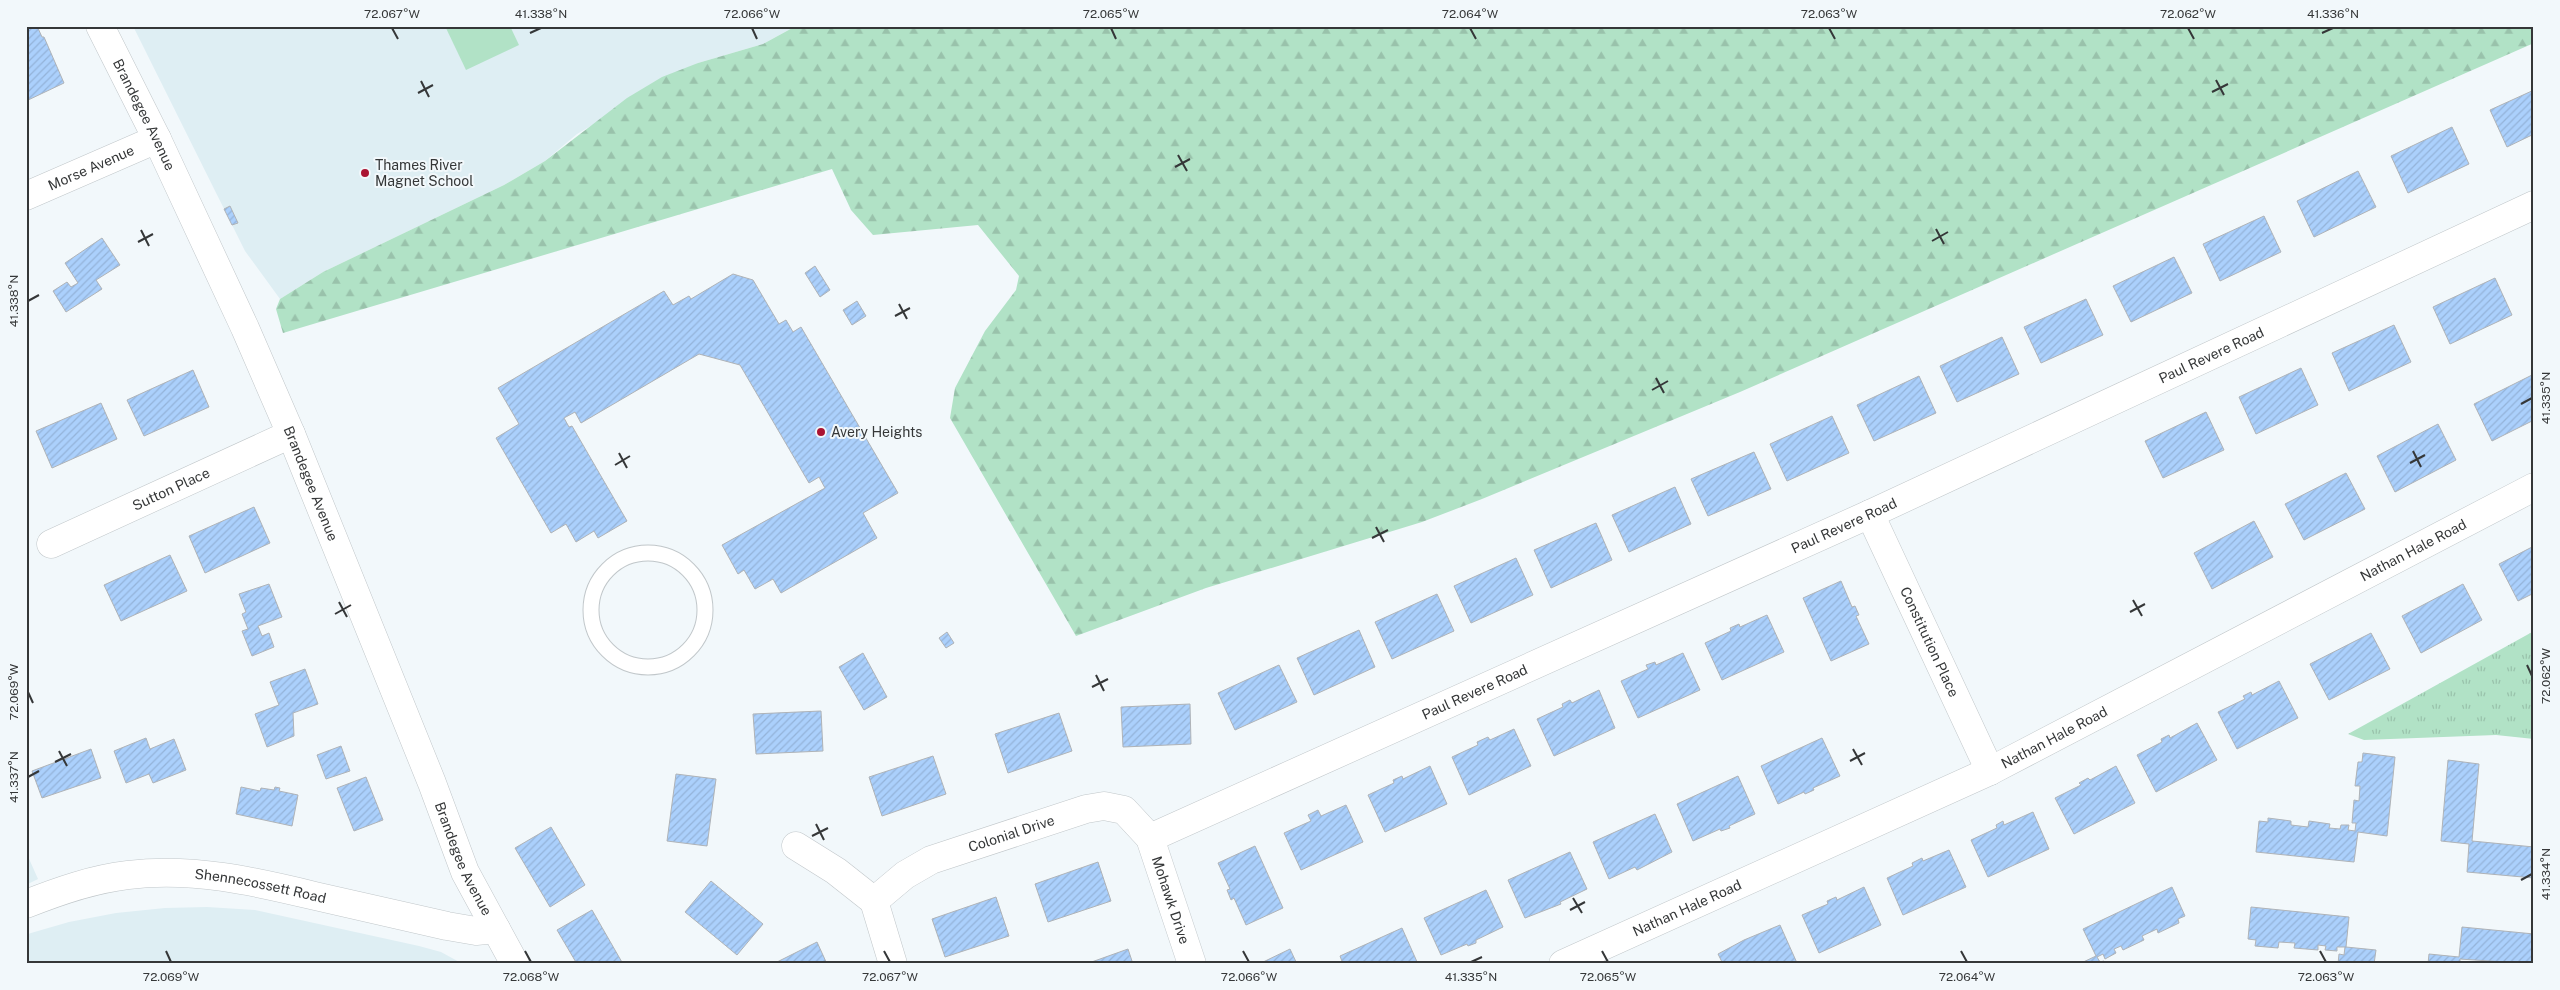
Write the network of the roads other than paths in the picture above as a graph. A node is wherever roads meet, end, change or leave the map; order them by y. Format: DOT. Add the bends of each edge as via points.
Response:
graph roads {
  1 [pos="100,26"];
  2 [pos="157,139"];
  3 [pos="26,196"];
  4 [pos="2534,205"];
  5 [pos="291,434"];
  6 [pos="2534,487"];
  7 [pos="1870,514"];
  8 [pos="51,544"];
  9 [pos="647,552"];
  10 [pos="1990,771"];
  11 [pos="1150,838"];
  12 [pos="796,846"];
  13 [pos="874,901"];
  14 [pos="26,904"];
  15 [pos="505,947"];
  16 [pos="893,964"];
  17 [pos="1192,964"];
  18 [pos="1563,964"];
  1 -- 2 [label="street, Brandegee Avenue"];
  2 -- 3 [label="street, Morse Avenue"];
  2 -- 5 [label="street, Brandegee Avenue"];
  4 -- 7 [label="street, Paul Revere Road"];
  5 -- 8 [label="street, Sutton Place"];
  5 -- 15 [label="street, Brandegee Avenue" via="465,872"];
  6 -- 10 [label="street, Nathan Hale Road"];
  7 -- 10 [label="street, Constitution Place"];
  7 -- 11 [label="street, Paul Revere Road"];
  9 -- 9 [label="lane" via="629,555 612,564 592,594 590,614 595,633 606,650 621,661 640,668 660,667 678,659 693,646 702,629 706,611 703,592 695,576 682,563 666,555"];
  10 -- 18 [label="street, Nathan Hale Road"];
  11 -- 13 [label="street, Colonial Drive" via="1124,810 1104,806 1086,808 932,860 905,875"];
  11 -- 17 [label="street, Mohawk Drive"];
  12 -- 13 [label="street" via="836,871"];
  13 -- 16 [label="street"];
  14 -- 15 [label="street, Shennecossett Road" via="78,886 127,875 211,874 476,931"];
}
